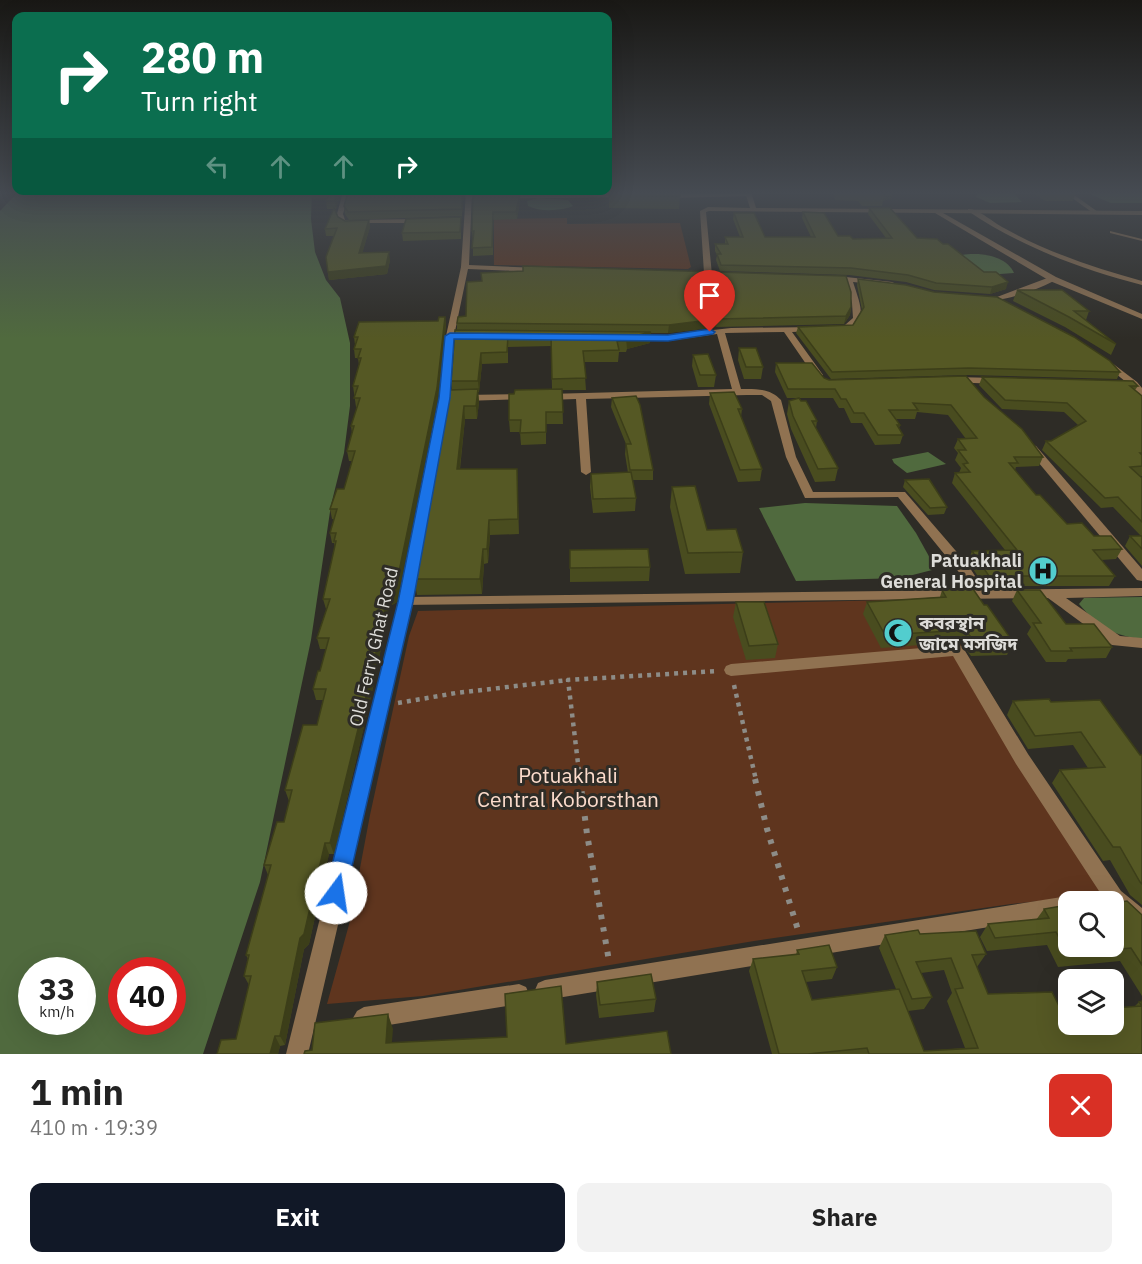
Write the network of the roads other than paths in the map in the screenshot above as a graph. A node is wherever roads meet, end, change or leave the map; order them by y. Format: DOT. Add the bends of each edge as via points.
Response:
graph roads {
  1 [pos="467,241"];
  2 [pos="705,241"];
  3 [pos="988,241"];
  4 [pos="1027,241"];
  5 [pos="465,267"];
  6 [pos="546,270"];
  7 [pos="685,274"];
  8 [pos="708,275"];
  9 [pos="720,275"];
  10 [pos="837,279"];
  11 [pos="849,279"];
  12 [pos="1053,279"];
  13 [pos="1142,283"];
  14 [pos="906,286"];
  15 [pos="976,297"];
  16 [pos="998,299"];
  17 [pos="1008,304"];
  18 [pos="1142,317"];
  19 [pos="787,330"];
  20 [pos="720,331"];
  21 [pos="622,338"];
  22 [pos="1101,358"];
  23 [pos="967,380"];
  24 [pos="940,381"];
  25 [pos="1002,381"];
  26 [pos="1112,383"];
  27 [pos="827,384"];
  28 [pos="1138,385"];
  29 [pos="737,392"];
  30 [pos="976,393"];
  31 [pos="1142,395"];
  32 [pos="581,397"];
  33 [pos="445,398"];
  34 [pos="1023,435"];
  35 [pos="586,472"];
  36 [pos="1142,577"];
  37 [pos="1142,592"];
  38 [pos="1051,593"];
  39 [pos="981,594"];
  40 [pos="406,602"];
  41 [pos="1142,643"];
  42 [pos="731,670"];
  43 [pos="1110,891"];
  44 [pos="1124,906"];
  45 [pos="1058,907"];
  46 [pos="1142,921"];
  47 [pos="349,1020"];
  48 [pos="326,1024"];
  49 [pos="303,1027"];
  50 [pos="297,1054"];
  1 -- 5 [label="street, Old Ferry Ghat Road"];
  2 -- 8 [label="street"];
  3 -- 12 [label="street"];
  4 -- 13 [label="street"];
  5 -- 6 [label="street"];
  5 -- 33 [label="street, Old Ferry Ghat Road"];
  7 -- 8 [label="street"];
  8 -- 9 [label="street"];
  10 -- 11 [label="street"];
  11 -- 14 [label="street"];
  11 -- 19 [label="street" via="859,315 855,322 847,328"];
  12 -- 16 [label="street"];
  12 -- 18 [label="street"];
  15 -- 16 [label="street"];
  16 -- 17 [label="street"];
  19 -- 20 [label="street"];
  19 -- 27 [label="street"];
  20 -- 21 [label="street" via="668,338"];
  20 -- 29 [label="street"];
  22 -- 28 [label="street"];
  23 -- 24 [label="street"];
  23 -- 25 [label="street"];
  23 -- 30 [label="street"];
  26 -- 28 [label="street"];
  28 -- 31 [label="street"];
  29 -- 32 [label="street"];
  29 -- 39 [label="street" via="765,393 776,400 788,446 809,496 901,494"];
  32 -- 33 [label="street"];
  32 -- 35 [label="street"];
  33 -- 40 [label="street, Old Ferry Ghat Road"];
  34 -- 36 [label="street"];
  37 -- 38 [label="street"];
  38 -- 39 [label="street"];
  38 -- 41 [label="street" via="1117,641"];
  39 -- 40 [label="street"];
  40 -- 49 [label="street, Old Ferry Ghat Road"];
  42 -- 43 [label="street" via="957,650 1022,759"];
  44 -- 46 [label="street"];
  45 -- 47 [label="street"];
  48 -- 49 [label="street"];
  49 -- 50 [label="street, Old Ferry Ghat Road"];
}
